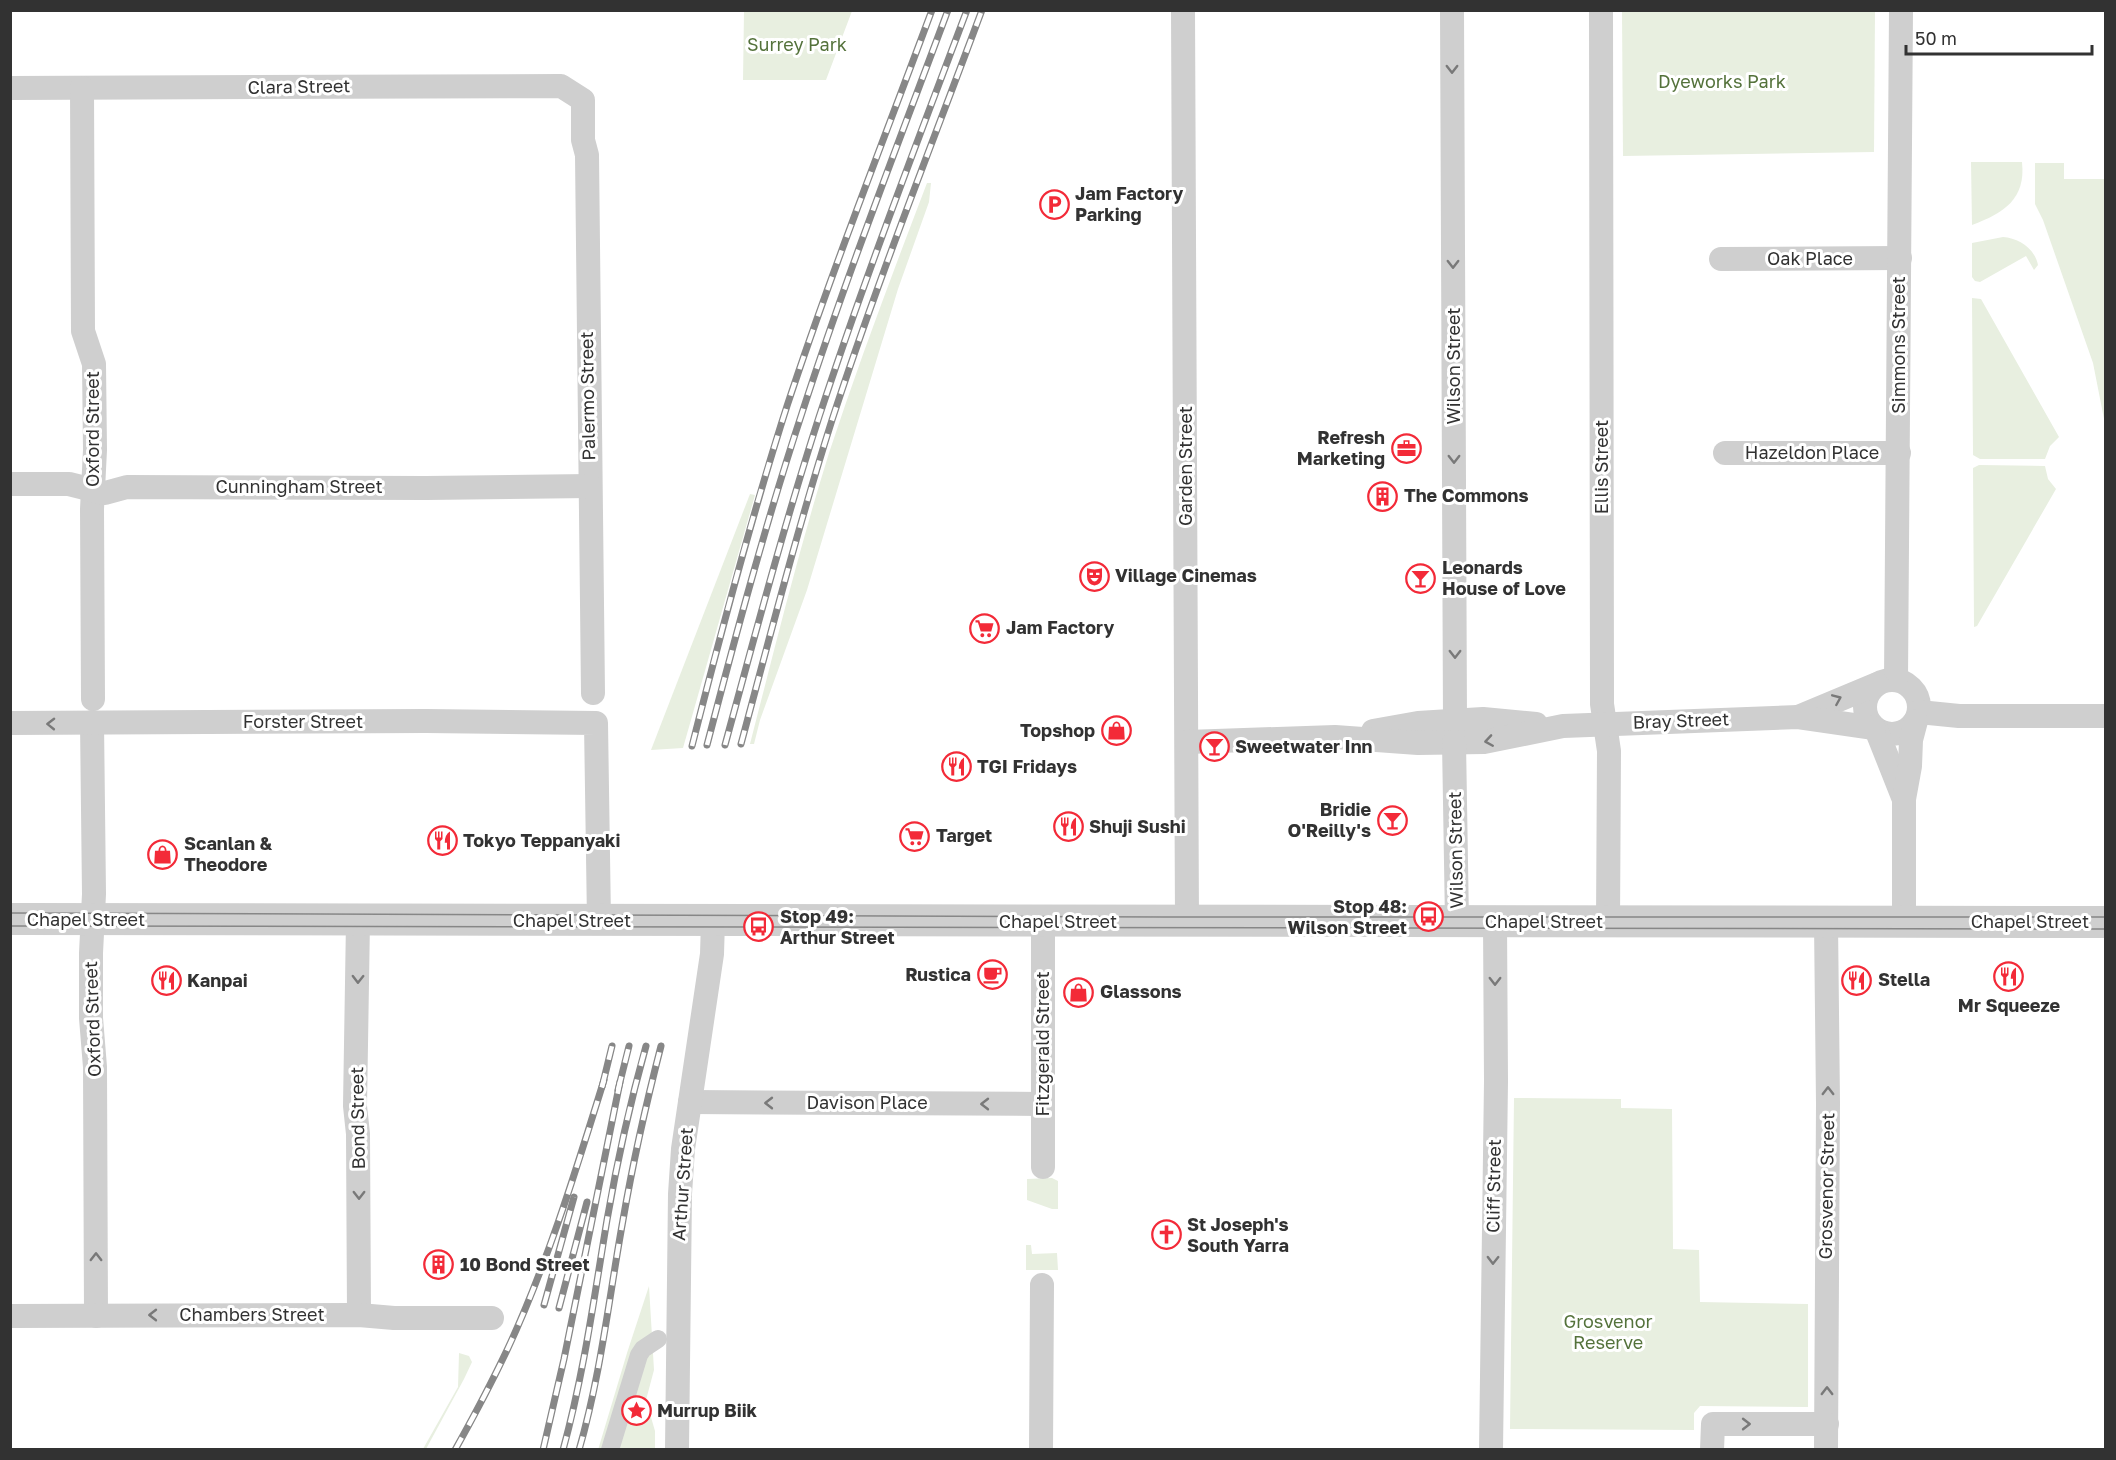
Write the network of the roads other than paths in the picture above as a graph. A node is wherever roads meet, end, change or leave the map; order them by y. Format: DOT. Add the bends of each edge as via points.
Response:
graph roads {
  1 [pos="1183,10"];
  2 [pos="1452,10"];
  3 [pos="1601,10"];
  4 [pos="1901,10"];
  5 [pos="10,88"];
  6 [pos="82,88"];
  7 [pos="583,100"];
  8 [pos="1900,258"];
  9 [pos="1721,259"];
  10 [pos="1725,453"];
  11 [pos="1899,453"];
  12 [pos="10,484"];
  13 [pos="590,486"];
  14 [pos="93,490"];
  15 [pos="1887,682"];
  16 [pos="593,693"];
  17 [pos="93,711"];
  18 [pos="1917,716"];
  19 [pos="2106,716"];
  20 [pos="1798,717"];
  21 [pos="10,723"];
  22 [pos="1604,724"];
  23 [pos="1875,728"];
  24 [pos="1454,732"];
  25 [pos="1187,742"];
  26 [pos="1904,799"];
  27 [pos="10,920"];
  28 [pos="93,920"];
  29 [pos="358,921"];
  30 [pos="598,921"];
  31 [pos="713,921"];
  32 [pos="1044,921"];
  33 [pos="1187,922"];
  34 [pos="1457,922"];
  35 [pos="1495,922"];
  36 [pos="1608,922"];
  37 [pos="1826,922"];
  38 [pos="1904,922"];
  39 [pos="2106,922"];
  40 [pos="690,1102"];
  41 [pos="1043,1104"];
  42 [pos="1043,1167"];
  43 [pos="1042,1286"];
  44 [pos="359,1315"];
  45 [pos="10,1316"];
  46 [pos="96,1316"];
  47 [pos="492,1318"];
  48 [pos="658,1339"];
  49 [pos="1827,1424"];
  50 [pos="610,1449"];
  51 [pos="677,1449"];
  52 [pos="1041,1449"];
  53 [pos="1491,1449"];
  54 [pos="1712,1449"];
  55 [pos="1826,1449"];
  1 -- 25 [label="street, Garden Street"];
  2 -- 24 [label="street, Wilson Street, one-way"];
  3 -- 22 [label="street, Ellis Street"];
  4 -- 8 [label="street, Simmons Street"];
  5 -- 6 [label="street, Clara Street"];
  6 -- 7 [label="street, Clara Street" via="561,86"];
  6 -- 14 [label="street, Oxford Street" via="83,331 94,364"];
  7 -- 13 [label="street, Palermo Street" via="587,155"];
  8 -- 9 [label="street, Oak Place"];
  8 -- 11 [label="street, Simmons Street"];
  10 -- 11 [label="street, Hazeldon Place"];
  11 -- 15 [label="street, Simmons Street"];
  12 -- 14 [label="street, Cunningham Street" via="69,484"];
  13 -- 14 [label="street, Cunningham Street" via="127,487 105,493"];
  13 -- 16 [label="street, Palermo Street"];
  14 -- 17 [label="street, Oxford Street"];
  15 -- 18 [label="street" via="1905,683 1911,688 1919,703"];
  20 -- 15 [label="street, Bray Street, one-way"];
  15 -- 23 [label="street" via="1866,696 1868,721"];
  17 -- 21 [label="street, Forster Street, one-way" via="75,724"];
  17 -- 28 [label="street, Oxford Street"];
  17 -- 30 [label="street, Forster Street" via="596,723"];
  18 -- 19 [label="street"];
  18 -- 23 [label="street" via="1902,733 1884,734"];
  18 -- 26 [label="street"];
  20 -- 22 [label="street, Bray Street"];
  20 -- 23 [label="street, Bray Street"];
  22 -- 24 [label="street, Bray Street" via="1563,726 1484,742"];
  22 -- 36 [label="street, Ellis Street" via="1608,751"];
  23 -- 26 [label="street"];
  24 -- 25 [label="street, Bray Street" via="1418,743 1335,737"];
  24 -- 34 [label="street, Wilson Street"];
  25 -- 33 [label="street, Garden Street"];
  26 -- 38 [label="street"];
  27 -- 28 [label="street, Chapel Street"];
  28 -- 29 [label="street, Chapel Street"];
  46 -- 28 [label="street, Oxford Street, one-way"];
  29 -- 30 [label="street, Chapel Street"];
  29 -- 44 [label="street, Bond Street, one-way" via="355,1106"];
  30 -- 31 [label="street, Chapel Street"];
  31 -- 32 [label="street, Chapel Street"];
  31 -- 40 [label="street, Arthur Street" via="712,954"];
  32 -- 33 [label="street, Chapel Street"];
  32 -- 41 [label="street, Fitzgerald Street"];
  33 -- 34 [label="street, Chapel Street"];
  34 -- 35 [label="street, Chapel Street"];
  35 -- 36 [label="street, Chapel Street"];
  35 -- 53 [label="street, Cliff Street, one-way"];
  36 -- 37 [label="street, Chapel Street"];
  37 -- 38 [label="street, Chapel Street"];
  49 -- 37 [label="street, Grosvenor Street, one-way"];
  38 -- 39 [label="street, Chapel Street"];
  41 -- 40 [label="street, Davison Place, one-way"];
  40 -- 51 [label="street, Arthur Street" via="680,1194"];
  41 -- 42 [label="street, Fitzgerald Street"];
  43 -- 52 [label="street"];
  44 -- 46 [label="street, Chambers Street, one-way"];
  44 -- 47 [label="street, Chambers Street"];
  45 -- 46 [label="street, Chambers Street"];
  48 -- 50 [label="street" via="639,1355"];
  54 -- 49 [label="street, one-way" via="1713,1424"];
  49 -- 55 [label="street, Grosvenor Street"];
}
